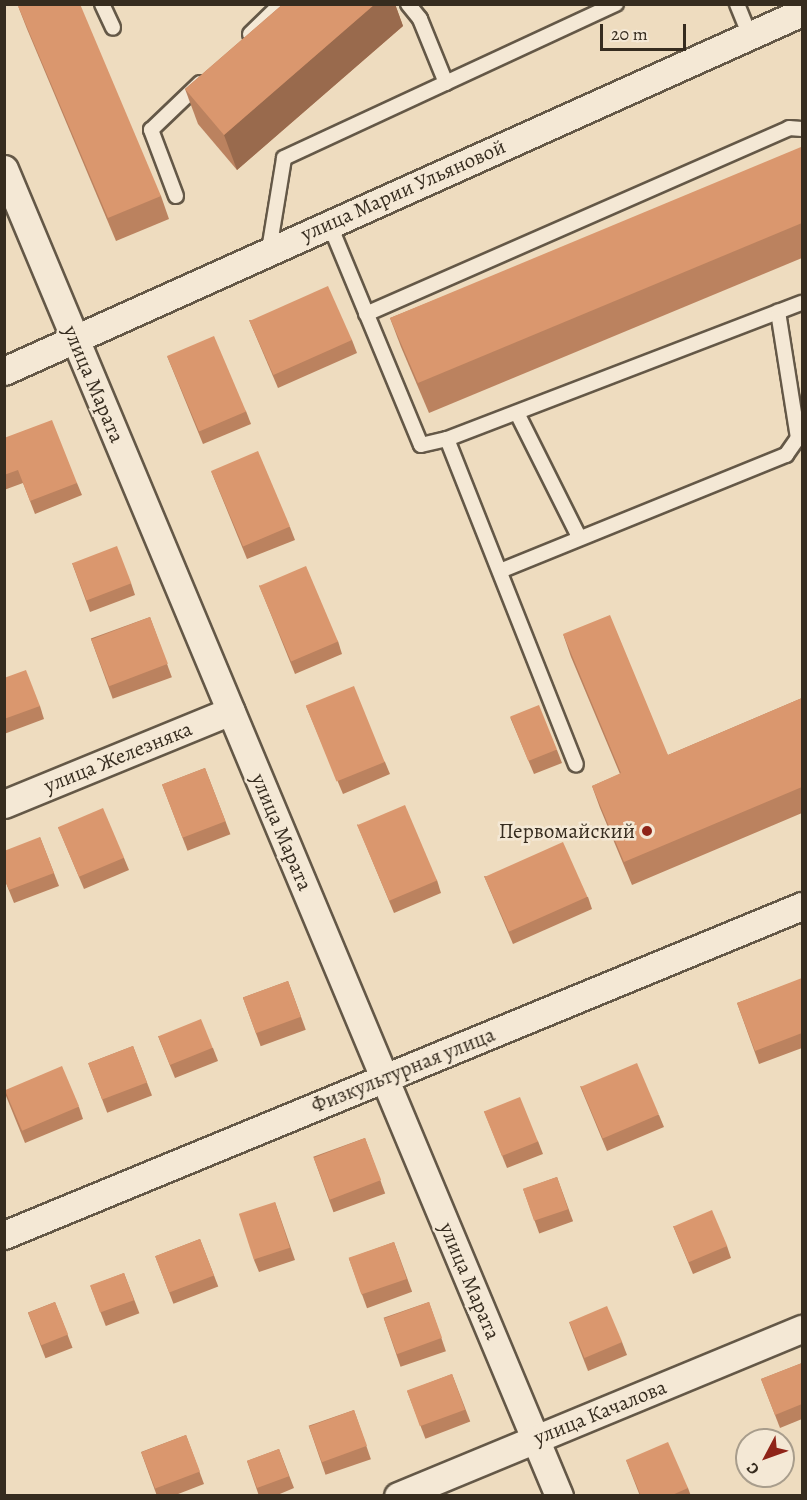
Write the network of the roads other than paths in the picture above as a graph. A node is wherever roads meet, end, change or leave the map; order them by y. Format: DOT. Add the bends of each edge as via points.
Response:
graph roads {
  1 [pos="102,4"];
  2 [pos="281,4"];
  3 [pos="408,4"];
  4 [pos="616,4"];
  5 [pos="737,4"];
  6 [pos="802,12"];
  7 [pos="113,28"];
  8 [pos="749,34"];
  9 [pos="240,44"];
  10 [pos="208,75"];
  11 [pos="446,82"];
  12 [pos="802,129"];
  13 [pos="4,169"];
  14 [pos="177,196"];
  15 [pos="329,223"];
  16 [pos="269,250"];
  17 [pos="802,303"];
  18 [pos="778,312"];
  19 [pos="366,314"];
  20 [pos="76,341"];
  21 [pos="4,371"];
  22 [pos="517,413"];
  23 [pos="447,439"];
  24 [pos="579,537"];
  25 [pos="500,571"];
  26 [pos="231,711"];
  27 [pos="576,764"];
  28 [pos="4,804"];
  29 [pos="802,906"];
  30 [pos="385,1078"];
  31 [pos="4,1235"];
  32 [pos="802,1329"];
  33 [pos="536,1438"];
  34 [pos="398,1496"];
  35 [pos="560,1496"];
  1 -- 7 [label="lane"];
  2 -- 9 [label="lane"];
  3 -- 11 [label="lane" via="420,19"];
  4 -- 11 [label="lane"];
  5 -- 8 [label="lane"];
  6 -- 8 [label="street, улица Марии Ульяновой"];
  8 -- 15 [label="street, улица Марии Ульяновой"];
  10 -- 14 [label="lane" via="151,130"];
  11 -- 16 [label="lane" via="284,158"];
  12 -- 19 [label="lane" via="789,128"];
  13 -- 20 [label="street, улица Марата"];
  15 -- 16 [label="street, улица Марии Ульяновой"];
  15 -- 19 [label="lane"];
  16 -- 20 [label="street, улица Марии Ульяновой"];
  17 -- 18 [label="lane"];
  18 -- 22 [label="lane"];
  18 -- 24 [label="lane" via="798,438 786,455"];
  19 -- 23 [label="lane" via="421,445"];
  20 -- 21 [label="street, улица Марии Ульяновой"];
  20 -- 26 [label="street, улица Марата"];
  22 -- 23 [label="lane"];
  22 -- 24 [label="lane"];
  23 -- 25 [label="lane"];
  24 -- 25 [label="lane"];
  25 -- 27 [label="lane"];
  26 -- 28 [label="street, улица Железняка"];
  26 -- 30 [label="street, улица Марата"];
  29 -- 30 [label="street, Физкультурная улица"];
  30 -- 31 [label="street, Физкультурная улица"];
  30 -- 33 [label="street, улица Марата"];
  32 -- 33 [label="street, улица Качалова"];
  33 -- 34 [label="street, улица Качалова"];
  33 -- 35 [label="street, улица Марата"];
}
